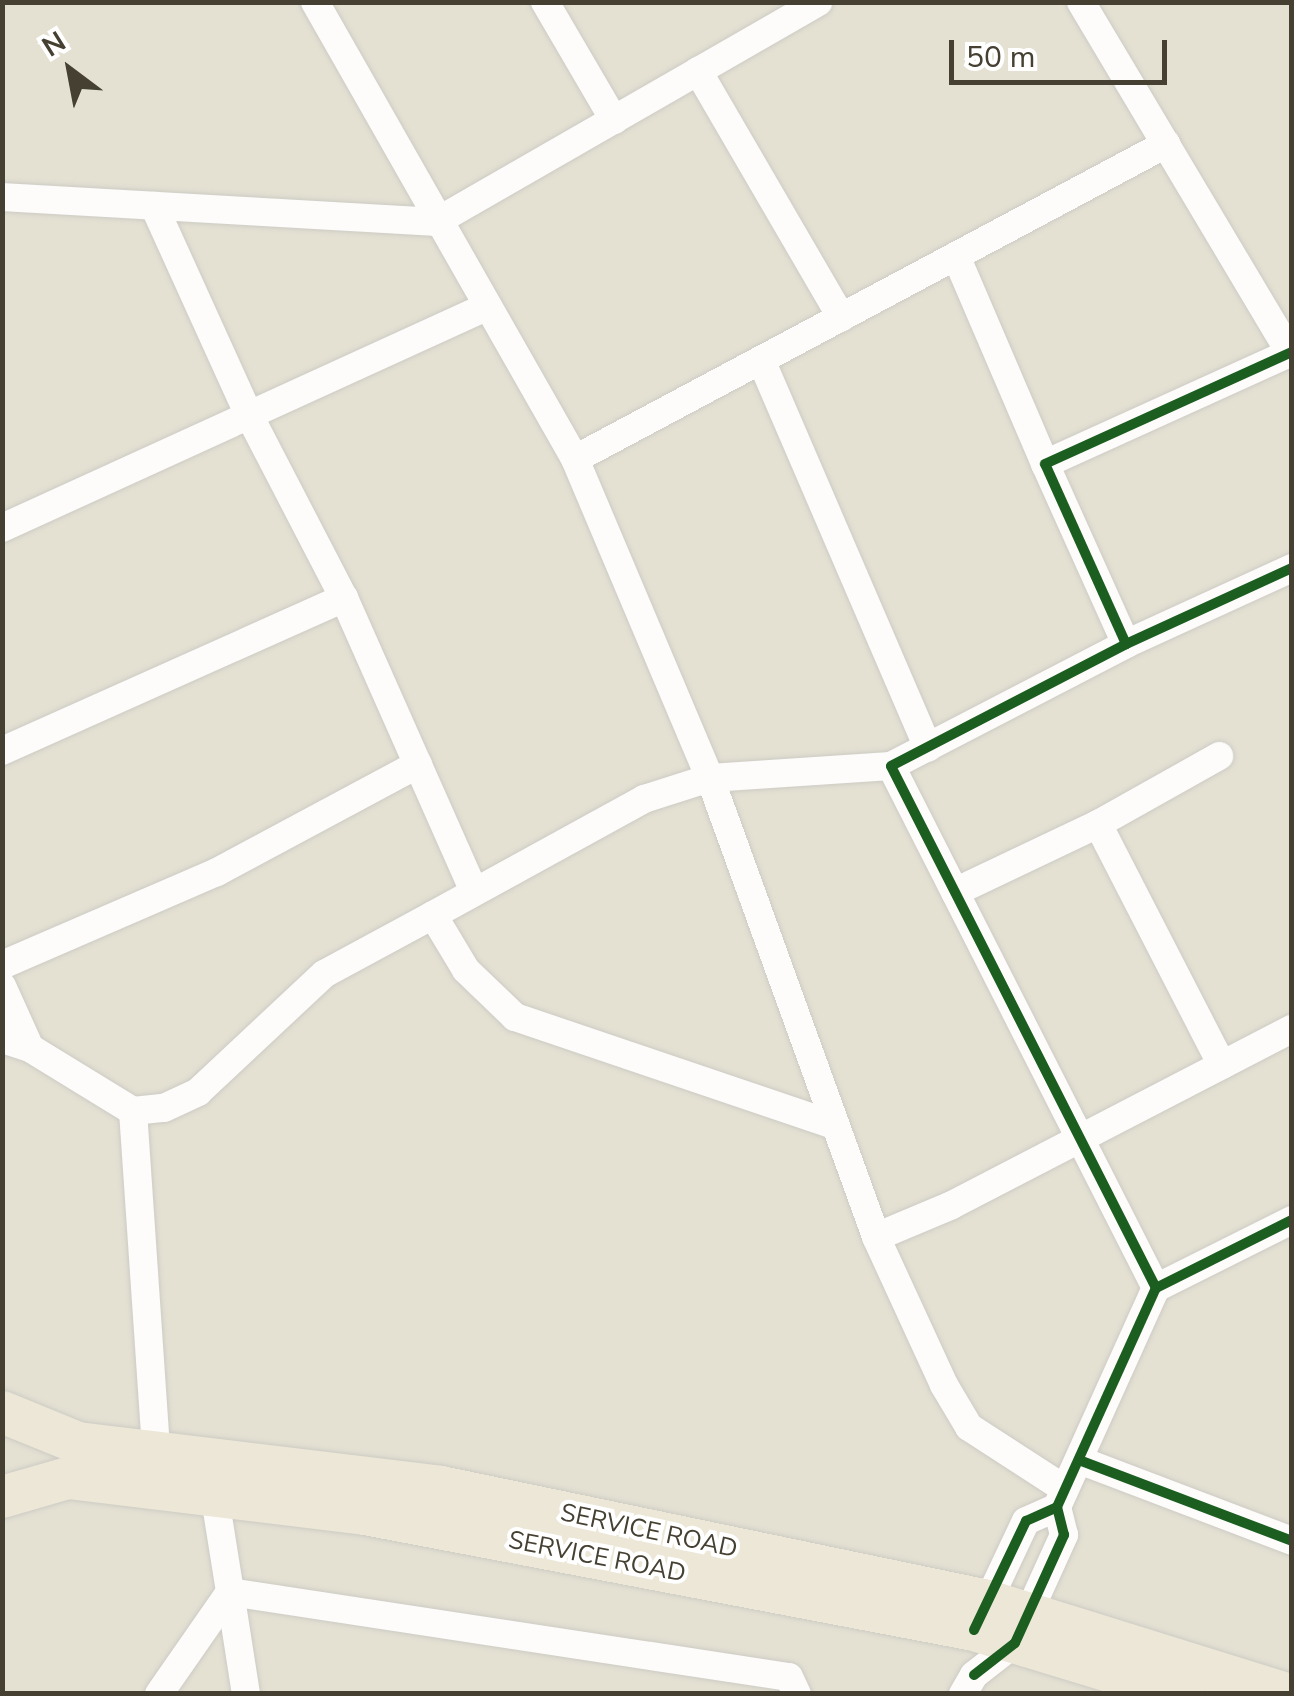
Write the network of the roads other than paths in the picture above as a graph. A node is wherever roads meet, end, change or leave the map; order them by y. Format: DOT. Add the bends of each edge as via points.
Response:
graph roads {
  1 [pos="314,2"];
  2 [pos="544,2"];
  3 [pos="818,2"];
  4 [pos="1081,2"];
  5 [pos="698,71"];
  6 [pos="614,120"];
  7 [pos="1166,144"];
  8 [pos="2,197"];
  9 [pos="154,206"];
  10 [pos="436,222"];
  11 [pos="956,256"];
  12 [pos="486,307"];
  13 [pos="841,318"];
  14 [pos="1291,352"];
  15 [pos="762,360"];
  16 [pos="249,415"];
  17 [pos="576,459"];
  18 [pos="1046,464"];
  19 [pos="2,528"];
  20 [pos="1292,568"];
  21 [pos="344,598"];
  22 [pos="1126,644"];
  23 [pos="928,748"];
  24 [pos="2,751"];
  25 [pos="1219,756"];
  26 [pos="418,764"];
  27 [pos="891,766"];
  28 [pos="710,778"];
  29 [pos="1098,824"];
  30 [pos="474,892"];
  31 [pos="955,892"];
  32 [pos="433,915"];
  33 [pos="2,965"];
  34 [pos="2,986"];
  35 [pos="1292,1030"];
  36 [pos="2,1038"];
  37 [pos="30,1048"];
  38 [pos="1222,1065"];
  39 [pos="133,1111"];
  40 [pos="832,1124"];
  41 [pos="1080,1137"];
  42 [pos="1292,1220"];
  43 [pos="876,1237"];
  44 [pos="1156,1288"];
  45 [pos="2,1412"];
  46 [pos="2,1434"];
  47 [pos="156,1450"];
  48 [pos="73,1460"];
  49 [pos="1080,1460"];
  50 [pos="2,1470"];
  51 [pos="2,1497"];
  52 [pos="215,1498"];
  53 [pos="1061,1498"];
  54 [pos="1292,1541"];
  55 [pos="230,1592"];
  56 [pos="1001,1622"];
  57 [pos="968,1684"];
  58 [pos="159,1694"];
  59 [pos="246,1694"];
  60 [pos="797,1694"];
  61 [pos="1184,1694"];
  62 [pos="1287,1694"];
  1 -- 10 [label="street"];
  2 -- 6 [label="street"];
  3 -- 5 [label="street"];
  4 -- 7 [label="street"];
  5 -- 6 [label="street"];
  5 -- 13 [label="street"];
  6 -- 10 [label="street"];
  7 -- 11 [label="street"];
  7 -- 14 [label="street"];
  8 -- 9 [label="street"];
  9 -- 10 [label="street"];
  9 -- 16 [label="street"];
  10 -- 12 [label="street"];
  11 -- 13 [label="street"];
  11 -- 18 [label="street"];
  12 -- 16 [label="street"];
  12 -- 17 [label="street"];
  13 -- 15 [label="street"];
  14 -- 18 [label="street"];
  15 -- 17 [label="street"];
  15 -- 23 [label="street"];
  16 -- 19 [label="street"];
  16 -- 21 [label="street"];
  17 -- 28 [label="street"];
  18 -- 22 [label="street"];
  20 -- 22 [label="street"];
  21 -- 24 [label="street"];
  21 -- 26 [label="street"];
  22 -- 23 [label="street"];
  23 -- 27 [label="street"];
  25 -- 29 [label="street"];
  26 -- 30 [label="street"];
  26 -- 33 [label="street" via="217,872"];
  27 -- 28 [label="street"];
  27 -- 31 [label="street"];
  28 -- 30 [label="street" via="644,799"];
  28 -- 40 [label="street"];
  29 -- 31 [label="street"];
  29 -- 38 [label="street"];
  30 -- 32 [label="street"];
  31 -- 41 [label="street"];
  32 -- 39 [label="street" via="324,974 198,1092 164,1108"];
  32 -- 40 [label="street" via="466,970 515,1018"];
  34 -- 37 [label="street"];
  35 -- 38 [label="street"];
  36 -- 37 [label="street"];
  37 -- 39 [label="street"];
  38 -- 41 [label="street"];
  39 -- 47 [label="street"];
  40 -- 43 [label="street"];
  41 -- 43 [label="street"];
  41 -- 44 [label="street"];
  42 -- 44 [label="street"];
  43 -- 53 [label="street" via="969,1427"];
  44 -- 49 [label="street"];
  45 -- 48 [label="highway, SERVICE ROAD"];
  46 -- 48 [label="highway"];
  47 -- 48 [label="highway, SERVICE ROAD"];
  47 -- 56 [label="highway, SERVICE ROAD" via="441,1487"];
  48 -- 50 [label="highway"];
  48 -- 51 [label="highway, SERVICE ROAD"];
  48 -- 52 [label="highway, SERVICE ROAD"];
  49 -- 53 [label="street"];
  49 -- 54 [label="street"];
  52 -- 55 [label="street"];
  52 -- 56 [label="highway, SERVICE ROAD" via="365,1514"];
  53 -- 56 [label="street" via="1064,1535"];
  53 -- 56 [label="street" via="1026,1521"];
  55 -- 58 [label="street"];
  55 -- 59 [label="street"];
  55 -- 60 [label="street" via="789,1677"];
  56 -- 57 [label="street"];
  56 -- 57 [label="street"];
  56 -- 61 [label="highway, SERVICE ROAD"];
  56 -- 62 [label="highway, SERVICE ROAD"];
}
